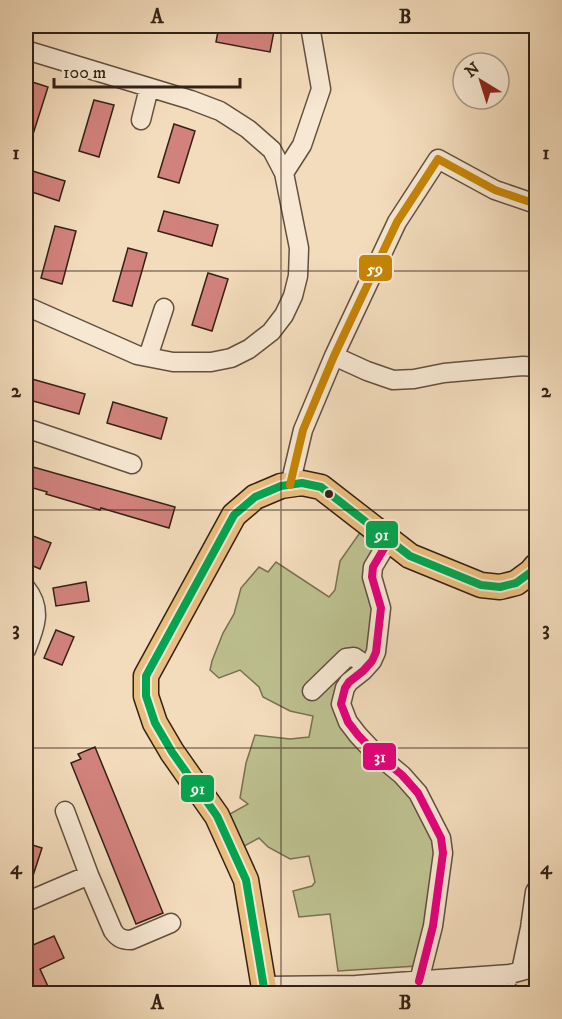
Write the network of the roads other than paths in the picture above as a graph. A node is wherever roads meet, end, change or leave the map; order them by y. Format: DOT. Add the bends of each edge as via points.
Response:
graph roads {
  1 [pos="310,26"];
  2 [pos="26,50"];
  3 [pos="149,88"];
  4 [pos="141,120"];
  5 [pos="284,173"];
  6 [pos="537,204"];
  7 [pos="26,306"];
  8 [pos="164,308"];
  9 [pos="334,356"];
  10 [pos="148,357"];
  11 [pos="537,367"];
  12 [pos="26,428"];
  13 [pos="132,464"];
  14 [pos="290,484"];
  15 [pos="389,540"];
  16 [pos="537,566"];
  17 [pos="26,588"];
  18 [pos="26,650"];
  19 [pos="367,666"];
  20 [pos="312,692"];
  21 [pos="65,811"];
  22 [pos="89,875"];
  23 [pos="537,890"];
  24 [pos="26,902"];
  25 [pos="171,923"];
  26 [pos="522,971"];
  27 [pos="419,981"];
  28 [pos="265,990"];
  29 [pos="500,993"];
  1 -- 5 [label="street" via="321,89 302,145"];
  2 -- 3 [label="street"];
  3 -- 4 [label="street"];
  3 -- 5 [label="street" via="220,111 272,150"];
  5 -- 10 [label="street" via="299,248 298,276 284,315 271,332 231,358 173,362"];
  6 -- 9 [label="street" via="495,189 438,159 397,222"];
  7 -- 10 [label="street"];
  8 -- 10 [label="street"];
  9 -- 11 [label="street" via="393,380"];
  9 -- 14 [label="street" via="303,430"];
  12 -- 13 [label="street"];
  14 -- 15 [label="main road" via="321,487"];
  14 -- 28 [label="main road" via="255,497 234,516 146,675 146,696 155,723 217,816 246,880"];
  15 -- 16 [label="main road" via="410,556 481,585 500,587 516,583"];
  15 -- 19 [label="street" via="373,567 381,608 376,652"];
  17 -- 18 [label="street" via="36,609 35,628"];
  19 -- 20 [label="street" via="354,657 346,658"];
  19 -- 27 [label="street" via="345,688 342,704 348,722 414,788 441,838 443,853 433,926"];
  21 -- 22 [label="street"];
  22 -- 24 [label="street"];
  22 -- 25 [label="street" via="118,938 130,940"];
  23 -- 26 [label="street"];
  26 -- 27 [label="street"];
  26 -- 29 [label="street"];
  27 -- 28 [label="street"];
}
